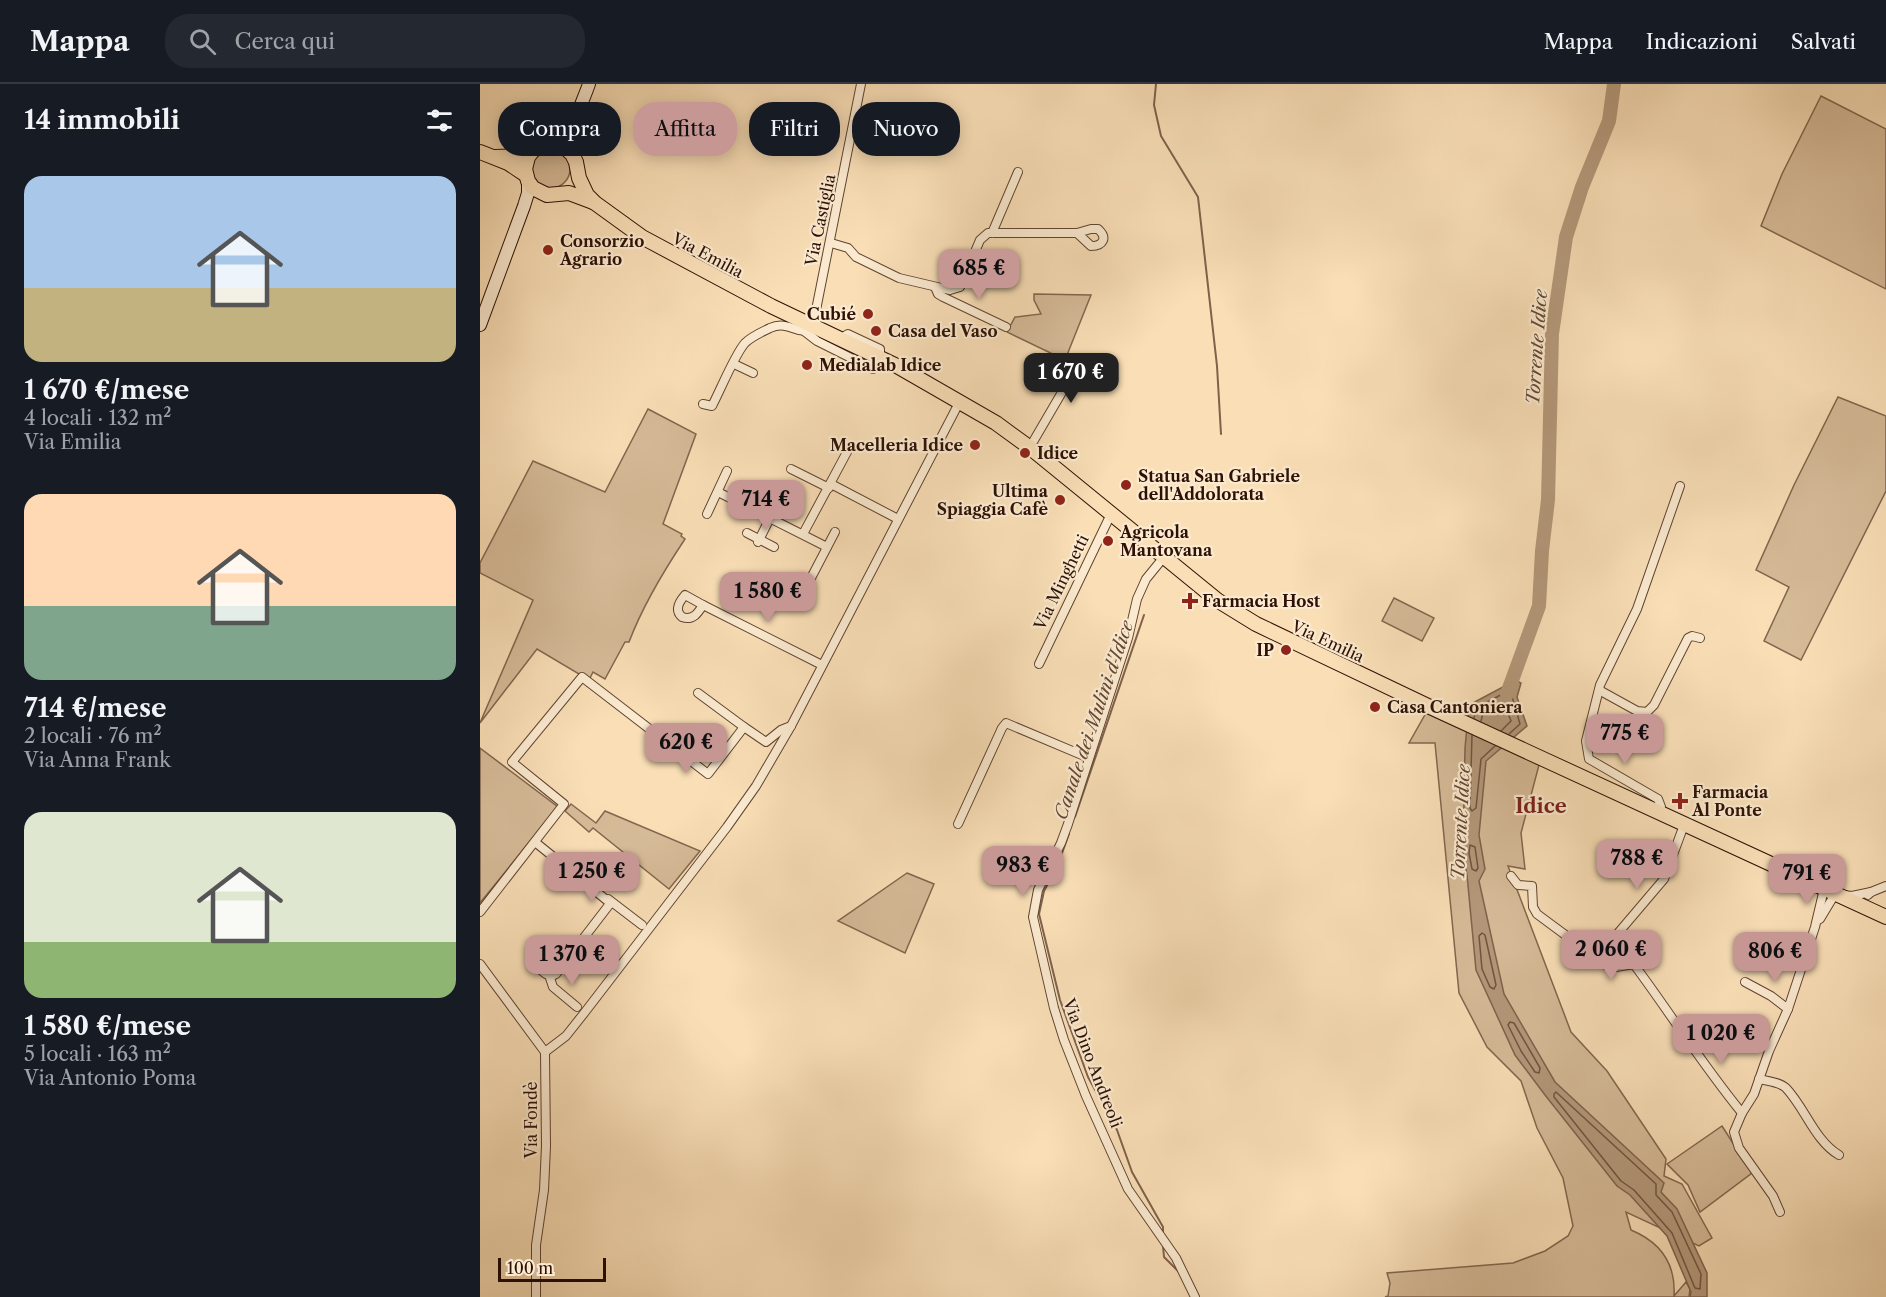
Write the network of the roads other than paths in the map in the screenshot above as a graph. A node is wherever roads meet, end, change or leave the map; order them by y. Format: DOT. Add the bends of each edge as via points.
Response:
graph roads {
  1 [pos="589,84"];
  2 [pos="861,84"];
  3 [pos="582,102"];
  4 [pos="480,152"];
  5 [pos="519,156"];
  6 [pos="529,156"];
  7 [pos="573,156"];
  8 [pos="495,158"];
  9 [pos="577,171"];
  10 [pos="1018,172"];
  11 [pos="527,178"];
  12 [pos="554,194"];
  13 [pos="595,203"];
  14 [pos="517,225"];
  15 [pos="992,233"];
  16 [pos="1077,233"];
  17 [pos="831,243"];
  18 [pos="935,287"];
  19 [pos="771,306"];
  20 [pos="480,325"];
  21 [pos="774,326"];
  22 [pos="1006,327"];
  23 [pos="808,328"];
  24 [pos="884,359"];
  25 [pos="734,364"];
  26 [pos="753,373"];
  27 [pos="1072,375"];
  28 [pos="960,401"];
  29 [pos="703,404"];
  30 [pos="1030,447"];
  31 [pos="847,452"];
  32 [pos="791,469"];
  33 [pos="727,471"];
  34 [pos="830,486"];
  35 [pos="1680,486"];
  36 [pos="718,492"];
  37 [pos="707,514"];
  38 [pos="1111,514"];
  39 [pos="770,518"];
  40 [pos="898,519"];
  41 [pos="835,532"];
  42 [pos="747,533"];
  43 [pos="803,534"];
  44 [pos="759,541"];
  45 [pos="774,547"];
  46 [pos="827,547"];
  47 [pos="1164,557"];
  48 [pos="811,578"];
  49 [pos="703,605"];
  50 [pos="1700,638"];
  51 [pos="1039,664"];
  52 [pos="822,665"];
  53 [pos="1599,690"];
  54 [pos="698,693"];
  55 [pos="791,726"];
  56 [pos="744,727"];
  57 [pos="1089,758"];
  58 [pos="1644,790"];
  59 [pos="1647,808"];
  60 [pos="1660,814"];
  61 [pos="958,824"];
  62 [pos="1684,825"];
  63 [pos="535,842"];
  64 [pos="1511,876"];
  65 [pos="1886,886"];
  66 [pos="1829,891"];
  67 [pos="1871,892"];
  68 [pos="608,899"];
  69 [pos="1867,908"];
  70 [pos="480,912"];
  71 [pos="1886,917"];
  72 [pos="642,925"];
  73 [pos="1614,938"];
  74 [pos="1596,959"];
  75 [pos="480,964"];
  76 [pos="533,964"];
  77 [pos="1634,964"];
  78 [pos="549,975"];
  79 [pos="1745,982"];
  80 [pos="577,1007"];
  81 [pos="1788,1009"];
  82 [pos="545,1052"];
  83 [pos="1759,1079"];
  84 [pos="1742,1113"];
  85 [pos="1839,1155"];
  86 [pos="1780,1212"];
  87 [pos="536,1297"];
  88 [pos="1195,1297"];
  1 -- 3 [label="street"];
  2 -- 17 [label="street, Via Castiglia"];
  4 -- 8 [label="main road, Via Emilia"];
  5 -- 8 [label="main road, Via Emilia"];
  6 -- 11 [label="main road"];
  7 -- 9 [label="main road, Via Emilia"];
  8 -- 11 [label="main road, Via Emilia"];
  9 -- 12 [label="main road" via="572,184"];
  9 -- 13 [label="main road, Via Emilia" via="587,195"];
  10 -- 15 [label="street"];
  11 -- 12 [label="main road, Via Emilia" via="533,188"];
  11 -- 14 [label="street" via="528,193"];
  12 -- 13 [label="main road, Via Emilia" via="578,195"];
  12 -- 14 [label="street" via="531,205"];
  13 -- 19 [label="main road, Via Emilia" via="658,247"];
  14 -- 20 [label="street"];
  15 -- 16 [label="street"];
  15 -- 18 [label="street" via="980,240 960,287"];
  17 -- 18 [label="street" via="848,248 856,257 899,278"];
  17 -- 23 [label="street, Via Castiglia" via="815,315"];
  18 -- 22 [label="street" via="943,297"];
  19 -- 21 [label="street" via="776,314"];
  19 -- 23 [label="main road, Via Emilia"];
  21 -- 23 [label="street, Via Emilia"];
  21 -- 25 [label="street" via="747,342"];
  23 -- 24 [label="main road, Via Emilia"];
  23 -- 24 [label="street, Via Emilia" via="817,341 873,369"];
  24 -- 28 [label="main road, Via Emilia"];
  25 -- 26 [label="street"];
  25 -- 29 [label="street" via="712,406"];
  27 -- 30 [label="street"];
  28 -- 30 [label="main road, Via Emilia"];
  28 -- 40 [label="street"];
  30 -- 38 [label="main road, Via Emilia"];
  31 -- 34 [label="street"];
  32 -- 34 [label="street"];
  33 -- 36 [label="street"];
  34 -- 40 [label="street"];
  34 -- 43 [label="street"];
  35 -- 53 [label="street" via="1636,609"];
  36 -- 37 [label="street"];
  36 -- 39 [label="street"];
  38 -- 47 [label="main road, Via Emilia"];
  38 -- 51 [label="street, Via Minghetti"];
  39 -- 43 [label="street"];
  39 -- 44 [label="street"];
  40 -- 52 [label="street"];
  41 -- 46 [label="street"];
  42 -- 44 [label="street"];
  43 -- 46 [label="street"];
  44 -- 45 [label="street"];
  46 -- 48 [label="street"];
  47 -- 57 [label="street, Via Dino Andreoli" via="1146,579 1137,599"];
  47 -- 59 [label="main road, Via Emilia" via="1217,600 1256,624"];
  49 -- 52 [label="street"];
  50 -- 53 [label="street" via="1688,638 1647,712 1636,711"];
  52 -- 55 [label="street"];
  53 -- 58 [label="street" via="1586,741 1587,756"];
  54 -- 56 [label="street"];
  55 -- 56 [label="street" via="766,742"];
  55 -- 82 [label="street" via="756,786 706,855 566,1036"];
  56 -- 63 [label="street" via="708,774 582,677 512,762 564,804"];
  57 -- 61 [label="street" via="1006,723"];
  57 -- 88 [label="street, Via Dino Andreoli" via="1061,843 1038,890 1033,917 1054,1008 1086,1096 1128,1189 1176,1258"];
  58 -- 59 [label="street" via="1649,798"];
  58 -- 60 [label="street" via="1658,799"];
  59 -- 60 [label="main road, Via Emilia"];
  60 -- 62 [label="main road, Via Emilia"];
  62 -- 66 [label="main road, Via Emilia"];
  62 -- 73 [label="street" via="1664,879"];
  63 -- 68 [label="street"];
  63 -- 70 [label="street"];
  64 -- 74 [label="street" via="1518,885 1532,886 1537,914"];
  65 -- 67 [label="street"];
  66 -- 67 [label="street" via="1852,896"];
  66 -- 69 [label="main road, Via Emilia"];
  66 -- 81 [label="street"];
  67 -- 69 [label="street"];
  68 -- 72 [label="street"];
  68 -- 78 [label="street" via="609,905 556,974"];
  69 -- 71 [label="main road, Via Emilia"];
  73 -- 74 [label="street"];
  73 -- 77 [label="street"];
  74 -- 77 [label="street" via="1610,968"];
  75 -- 82 [label="street"];
  76 -- 78 [label="street"];
  77 -- 84 [label="street"];
  78 -- 80 [label="street" via="553,987"];
  79 -- 81 [label="street"];
  81 -- 83 [label="street"];
  82 -- 87 [label="street, Via Fondè" via="546,1146 536,1245"];
  83 -- 84 [label="street"];
  83 -- 85 [label="street" via="1785,1088 1830,1150"];
  84 -- 86 [label="street" via="1734,1132 1739,1148"];
}
